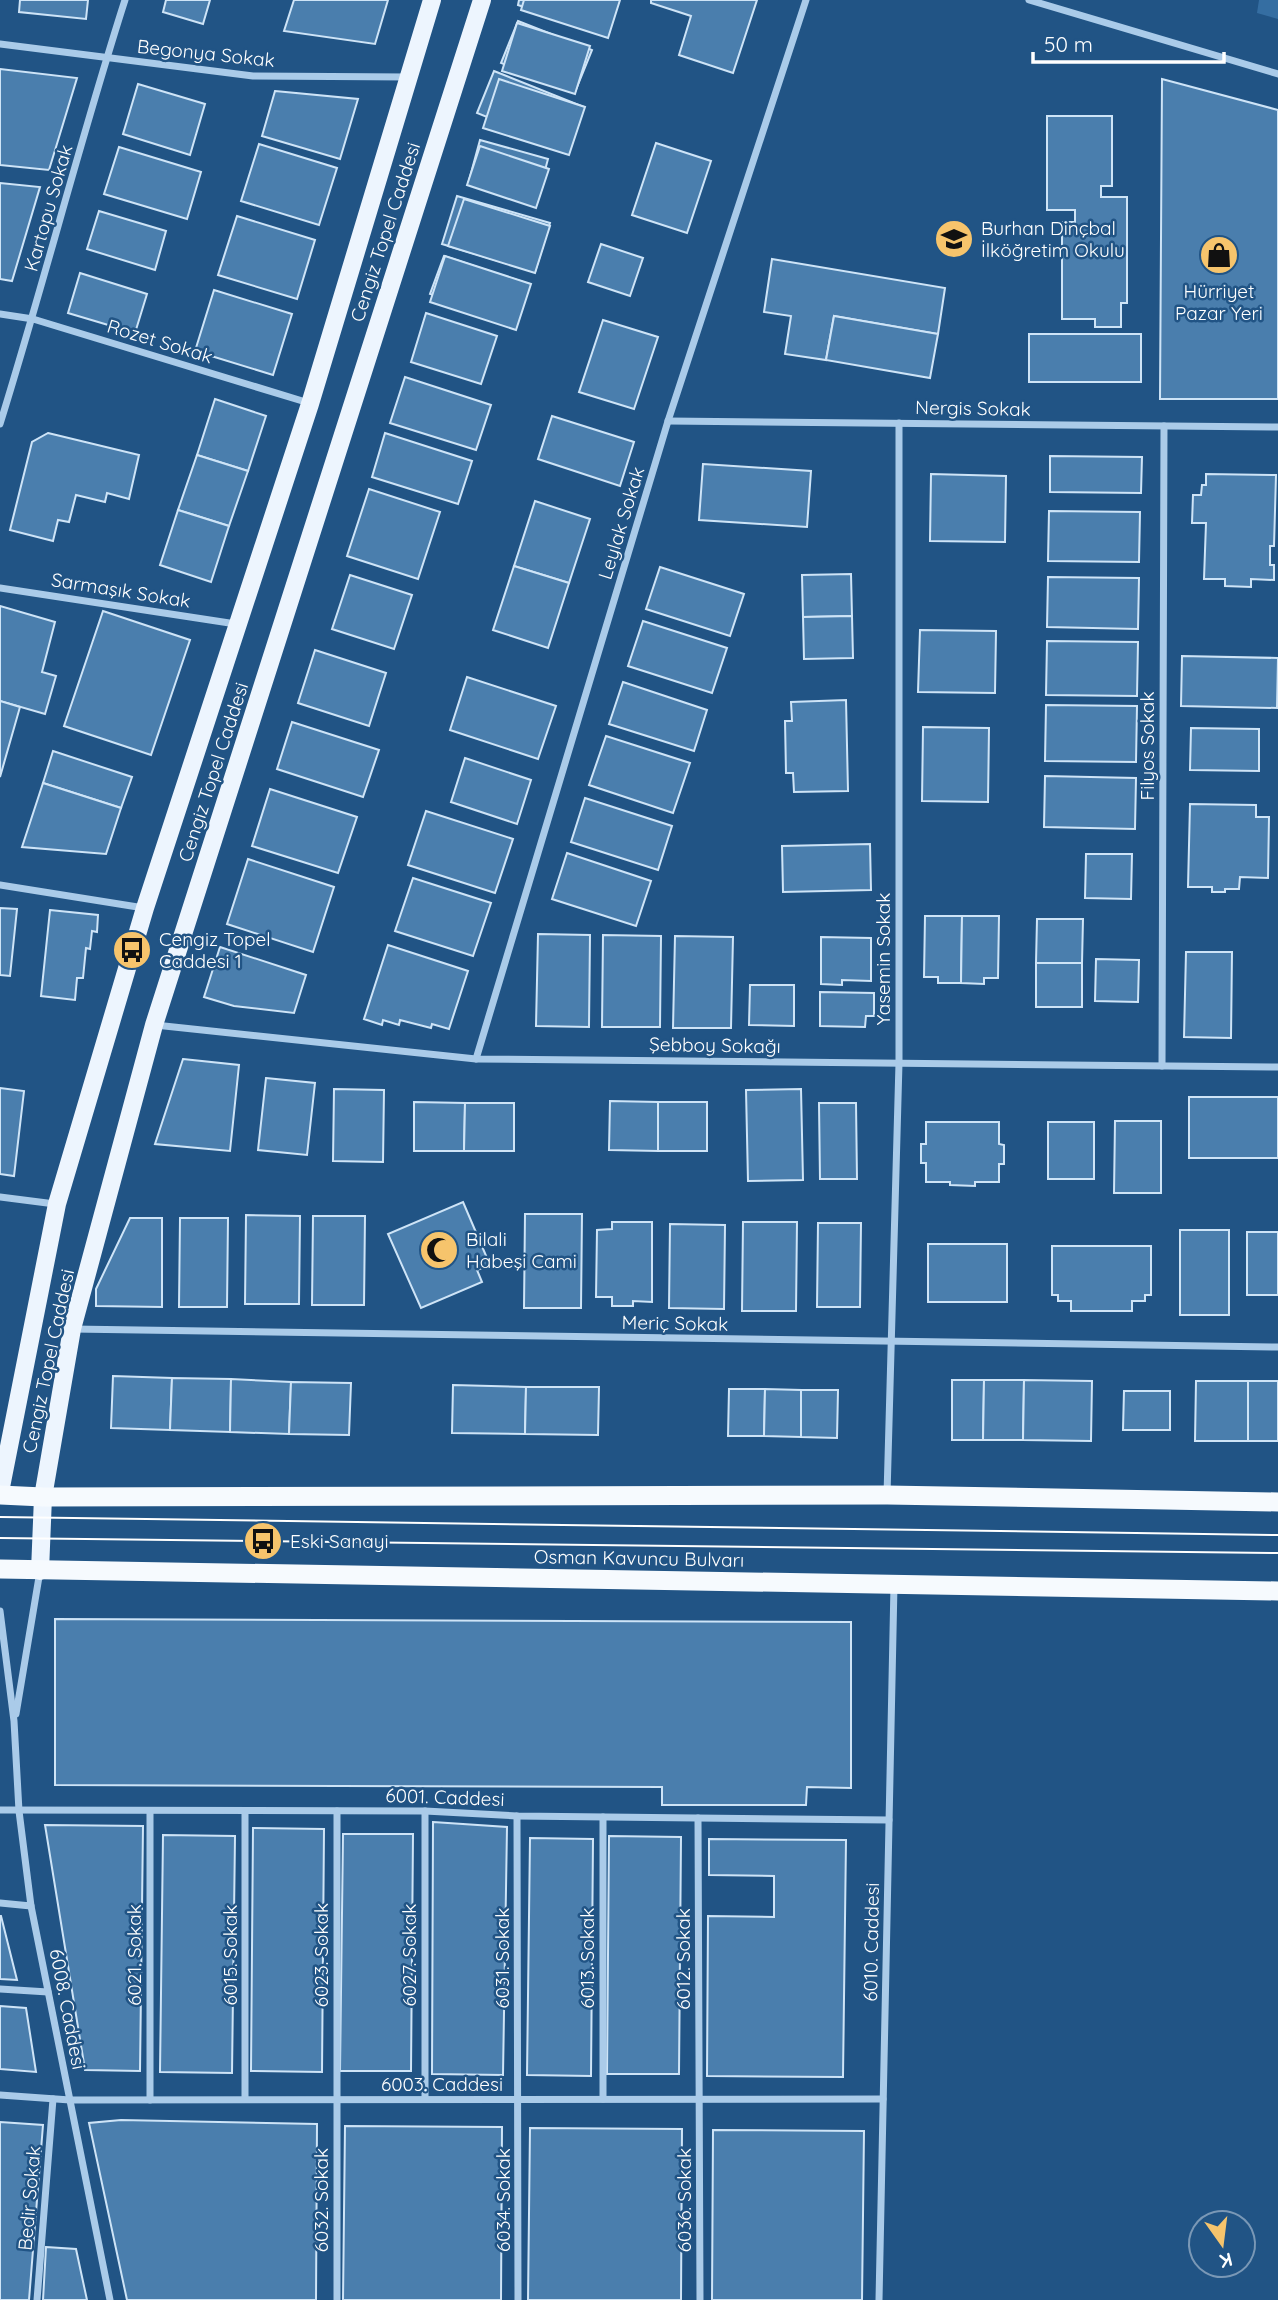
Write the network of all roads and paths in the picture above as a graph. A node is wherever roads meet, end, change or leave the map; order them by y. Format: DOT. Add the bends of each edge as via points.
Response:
graph roads {
  1 [pos="125,0"];
  2 [pos="432,0"];
  3 [pos="482,0"];
  4 [pos="806,0"];
  5 [pos="1029,0"];
  6 [pos="0,44"];
  7 [pos="106,58"];
  8 [pos="1278,74"];
  9 [pos="409,77"];
  10 [pos="0,314"];
  11 [pos="33,319"];
  12 [pos="310,404"];
  13 [pos="668,421"];
  14 [pos="899,423"];
  15 [pos="0,424"];
  16 [pos="1164,426"];
  17 [pos="1278,427"];
  18 [pos="0,588"];
  19 [pos="237,624"];
  20 [pos="0,886"];
  21 [pos="145,908"];
  22 [pos="154,1025"];
  23 [pos="476,1059"];
  24 [pos="898,1063"];
  25 [pos="1162,1066"];
  26 [pos="1278,1068"];
  27 [pos="0,1197"];
  28 [pos="57,1204"];
  29 [pos="72,1329"];
  30 [pos="891,1342"];
  31 [pos="1278,1347"];
  32 [pos="0,1493"];
  33 [pos="887,1496"];
  34 [pos="43,1497"];
  35 [pos="1278,1502"];
  36 [pos="0,1569"];
  37 [pos="40,1571"];
  38 [pos="894,1584"];
  39 [pos="1278,1591"];
  40 [pos="0,1611"];
  41 [pos="14,1721"];
  42 [pos="0,1810"];
  43 [pos="19,1811"];
  44 [pos="150,1811"];
  45 [pos="245,1811"];
  46 [pos="337,1811"];
  47 [pos="425,1811"];
  48 [pos="517,1816"];
  49 [pos="603,1817"];
  50 [pos="698,1818"];
  51 [pos="889,1821"];
  52 [pos="0,1903"];
  53 [pos="31,1906"];
  54 [pos="0,1989"];
  55 [pos="48,1992"];
  56 [pos="0,2095"];
  57 [pos="53,2099"];
  58 [pos="245,2099"];
  59 [pos="337,2099"];
  60 [pos="425,2099"];
  61 [pos="518,2099"];
  62 [pos="603,2099"];
  63 [pos="700,2099"];
  64 [pos="883,2099"];
  65 [pos="70,2100"];
  66 [pos="150,2100"];
  67 [pos="37,2300"];
  68 [pos="110,2300"];
  69 [pos="337,2300"];
  70 [pos="519,2300"];
  71 [pos="700,2300"];
  72 [pos="879,2300"];
  1 -- 7 [label="street, Kartopu Sokak"];
  2 -- 9 [label="main road, Cengiz Topel Caddesi"];
  3 -- 22 [label="main road, Cengiz Topel Caddesi"];
  4 -- 13 [label="street, Leylak Sokak"];
  5 -- 8 [label="street"];
  6 -- 7 [label="street, Begonya Sokak"];
  7 -- 9 [label="street, Begonya Sokak" via="253,76"];
  7 -- 11 [label="street, Kartopu Sokak"];
  9 -- 12 [label="main road, Cengiz Topel Caddesi"];
  10 -- 11 [label="street, Rozet Sokak"];
  11 -- 12 [label="street, Rozet Sokak"];
  11 -- 15 [label="street, Kartopu Sokak"];
  12 -- 19 [label="main road, Cengiz Topel Caddesi"];
  13 -- 14 [label="street, Nergis Sokak"];
  13 -- 23 [label="street, Leylak Sokak"];
  14 -- 16 [label="street, Nergis Sokak"];
  14 -- 24 [label="street, Yasemin Sokak"];
  16 -- 17 [label="street, Nergis Sokak"];
  16 -- 25 [label="street, Filyos Sokak"];
  18 -- 19 [label="street, Sarmaşık Sokak"];
  19 -- 21 [label="main road, Cengiz Topel Caddesi"];
  20 -- 21 [label="street"];
  21 -- 28 [label="main road, Cengiz Topel Caddesi"];
  22 -- 23 [label="street, Şebboy Sokağı"];
  22 -- 29 [label="main road, Cengiz Topel Caddesi"];
  23 -- 24 [label="street, Şebboy Sokağı"];
  24 -- 25 [label="street, Şebboy Sokağı"];
  24 -- 30 [label="street, Yasemin Sokak"];
  25 -- 26 [label="street, Şebboy Sokağı"];
  27 -- 28 [label="street"];
  28 -- 32 [label="main road, Cengiz Topel Caddesi"];
  29 -- 30 [label="street, Meriç Sokak"];
  29 -- 34 [label="main road, Cengiz Topel Caddesi"];
  30 -- 31 [label="street, Meriç Sokak"];
  30 -- 33 [label="street, Yasemin Sokak"];
  32 -- 34 [label="highway"];
  33 -- 34 [label="highway"];
  33 -- 35 [label="highway"];
  34 -- 37 [label="main road, Cengiz Topel Caddesi"];
  36 -- 37 [label="highway, Osman Kavuncu Bulvarı"];
  37 -- 38 [label="highway, Osman Kavuncu Bulvarı"];
  37 -- 41 [label="street"];
  38 -- 39 [label="highway, Osman Kavuncu Bulvarı"];
  38 -- 51 [label="street, 6010. Caddesi"];
  40 -- 41 [label="street"];
  41 -- 43 [label="street, 6008. Caddesi"];
  42 -- 43 [label="street, 6001. Caddesi"];
  43 -- 44 [label="street, 6001. Caddesi"];
  43 -- 53 [label="street, 6008. Caddesi"];
  44 -- 45 [label="street, 6001. Caddesi"];
  44 -- 66 [label="street, 6021. Sokak"];
  45 -- 46 [label="street, 6001. Caddesi"];
  45 -- 58 [label="street, 6015. Sokak"];
  46 -- 47 [label="street, 6001. Caddesi"];
  46 -- 59 [label="street, 6023. Sokak"];
  47 -- 48 [label="street, 6001. Caddesi"];
  47 -- 60 [label="street, 6027. Sokak"];
  48 -- 49 [label="street, 6001. Caddesi"];
  48 -- 61 [label="street, 6031. Sokak"];
  49 -- 50 [label="street, 6001. Caddesi"];
  49 -- 62 [label="street, 6013. Sokak"];
  50 -- 51 [label="street, 6001. Caddesi"];
  50 -- 63 [label="street, 6012. Sokak"];
  51 -- 64 [label="street, 6010. Caddesi"];
  52 -- 53 [label="street"];
  53 -- 55 [label="street, 6008. Caddesi"];
  54 -- 55 [label="street"];
  55 -- 65 [label="street, 6008. Caddesi"];
  56 -- 57 [label="street, 6003. Caddesi"];
  57 -- 65 [label="street, 6003. Caddesi"];
  57 -- 67 [label="street, Bedir Sokak"];
  58 -- 59 [label="street, 6003. Caddesi"];
  58 -- 66 [label="street, 6003. Caddesi"];
  59 -- 60 [label="street, 6003. Caddesi"];
  59 -- 69 [label="street, 6032. Sokak"];
  60 -- 61 [label="street, 6003. Caddesi"];
  61 -- 62 [label="street, 6003. Caddesi"];
  61 -- 70 [label="street, 6034. Sokak"];
  62 -- 63 [label="street, 6003. Caddesi"];
  63 -- 64 [label="street, 6003. Caddesi"];
  63 -- 71 [label="street, 6036. Sokak"];
  64 -- 72 [label="street, 6010. Caddesi"];
  65 -- 66 [label="street, 6003. Caddesi"];
  65 -- 68 [label="street, 6008. Caddesi"];
}
